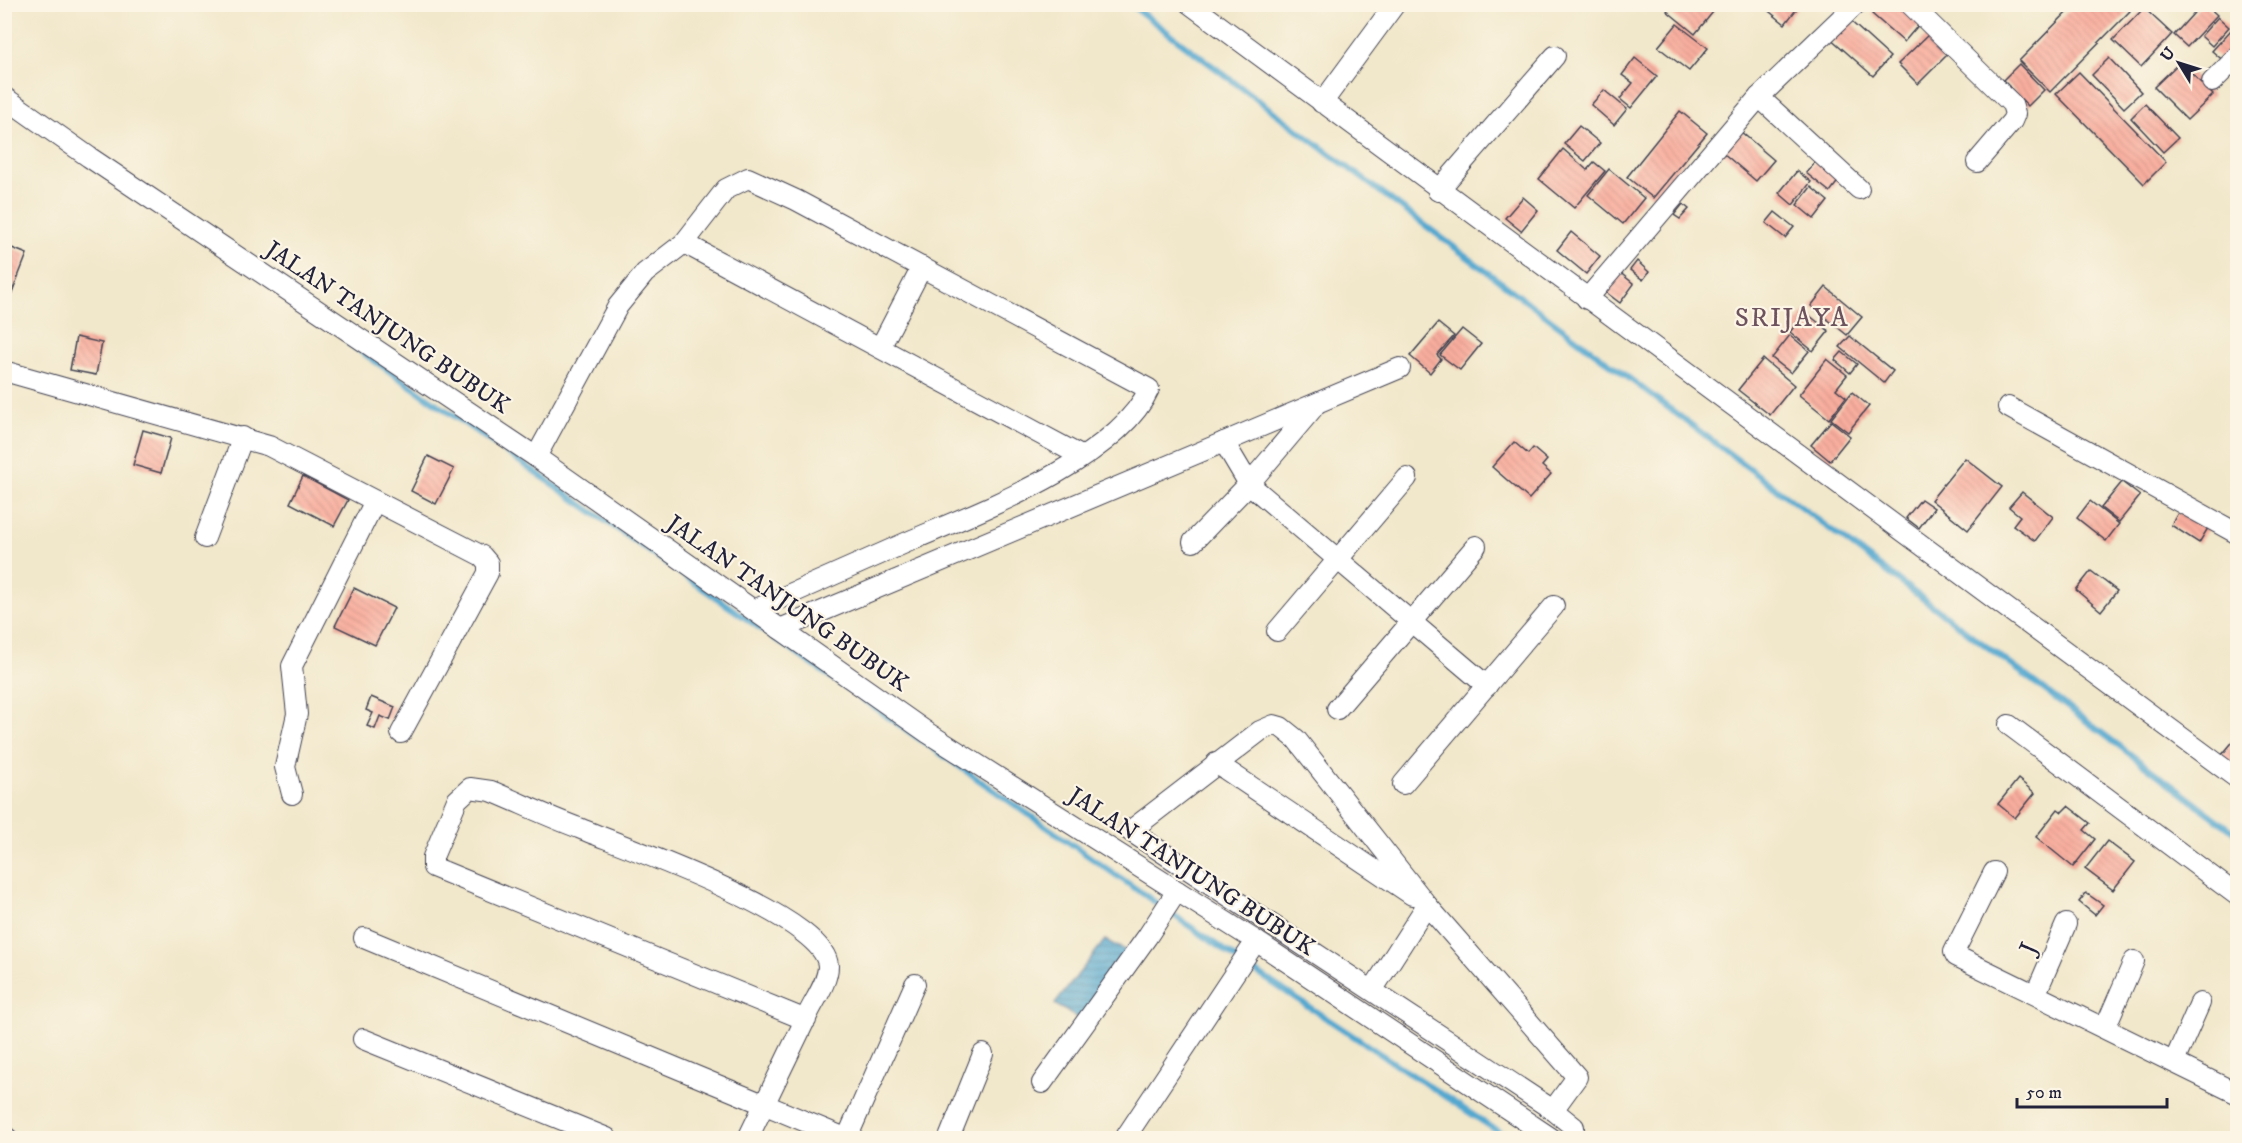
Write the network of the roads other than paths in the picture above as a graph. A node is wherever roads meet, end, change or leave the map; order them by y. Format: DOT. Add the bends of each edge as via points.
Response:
graph roads {
  1 [pos="1190,4"];
  2 [pos="1395,4"];
  3 [pos="1856,4"];
  4 [pos="1910,4"];
  5 [pos="1555,56"];
  6 [pos="2238,56"];
  7 [pos="2212,81"];
  8 [pos="4,97"];
  9 [pos="1759,98"];
  10 [pos="1322,103"];
  11 [pos="1977,162"];
  12 [pos="1859,189"];
  13 [pos="1438,190"];
  14 [pos="684,243"];
  15 [pos="922,267"];
  16 [pos="1587,299"];
  17 [pos="880,346"];
  18 [pos="1400,368"];
  19 [pos="4,371"];
  20 [pos="1318,402"];
  21 [pos="2008,407"];
  22 [pos="243,437"];
  23 [pos="1224,442"];
  24 [pos="1081,456"];
  25 [pos="536,457"];
  26 [pos="1407,478"];
  27 [pos="1249,484"];
  28 [pos="375,501"];
  29 [pos="2238,534"];
  30 [pos="205,538"];
  31 [pos="1193,542"];
  32 [pos="1476,546"];
  33 [pos="1339,561"];
  34 [pos="1554,606"];
  35 [pos="754,610"];
  36 [pos="1412,623"];
  37 [pos="780,628"];
  38 [pos="1277,631"];
  39 [pos="1487,686"];
  40 [pos="1337,709"];
  41 [pos="2009,725"];
  42 [pos="402,733"];
  43 [pos="1216,764"];
  44 [pos="2238,779"];
  45 [pos="1403,784"];
  46 [pos="292,794"];
  47 [pos="1994,872"];
  48 [pos="1174,896"];
  49 [pos="2238,896"];
  50 [pos="1427,905"];
  51 [pos="2066,924"];
  52 [pos="364,938"];
  53 [pos="1252,948"];
  54 [pos="2134,961"];
  55 [pos="915,984"];
  56 [pos="1368,986"];
  57 [pos="2036,993"];
  58 [pos="2200,1003"];
  59 [pos="1350,1004"];
  60 [pos="806,1020"];
  61 [pos="2105,1028"];
  62 [pos="363,1039"];
  63 [pos="983,1054"];
  64 [pos="2174,1062"];
  65 [pos="1041,1083"];
  66 [pos="2238,1094"];
  67 [pos="763,1105"];
  68 [pos="1564,1119"];
  69 [pos="607,1138"];
  70 [pos="748,1138"];
  71 [pos="846,1138"];
  72 [pos="949,1138"];
  73 [pos="1125,1138"];
  74 [pos="1552,1138"];
  1 -- 10 [label="street"];
  2 -- 10 [label="street"];
  3 -- 9 [label="street"];
  4 -- 11 [label="street" via="2012,104 2012,121"];
  5 -- 13 [label="street"];
  6 -- 7 [label="street"];
  8 -- 25 [label="street, JALAN TANJUNG BUBUK"];
  9 -- 12 [label="street"];
  9 -- 16 [label="street"];
  10 -- 13 [label="street"];
  13 -- 16 [label="street"];
  14 -- 15 [label="street" via="726,189 748,178"];
  14 -- 17 [label="street"];
  14 -- 25 [label="street" via="645,273 618,306"];
  15 -- 17 [label="street"];
  15 -- 24 [label="street" via="1149,389 1141,407"];
  16 -- 44 [label="street"];
  17 -- 24 [label="street"];
  18 -- 20 [label="street"];
  19 -- 22 [label="street"];
  20 -- 23 [label="street"];
  20 -- 27 [label="street"];
  21 -- 29 [label="street"];
  22 -- 28 [label="street" via="288,454"];
  22 -- 30 [label="street"];
  23 -- 27 [label="street"];
  23 -- 37 [label="street"];
  24 -- 35 [label="street" via="1039,485"];
  25 -- 35 [label="street, JALAN TANJUNG BUBUK"];
  26 -- 33 [label="street"];
  27 -- 31 [label="street"];
  27 -- 33 [label="street"];
  28 -- 42 [label="street" via="457,540 488,563 488,573"];
  28 -- 46 [label="street" via="292,666 297,714 285,767"];
  32 -- 36 [label="street"];
  33 -- 36 [label="street"];
  33 -- 38 [label="street"];
  34 -- 39 [label="street"];
  35 -- 37 [label="street, JALAN TANJUNG BUBUK"];
  36 -- 39 [label="street"];
  36 -- 40 [label="street"];
  37 -- 48 [label="street, JALAN TANJUNG BUBUK" via="928,733"];
  39 -- 45 [label="street"];
  41 -- 49 [label="street"];
  43 -- 50 [label="street"];
  43 -- 50 [label="street" via="1267,726 1288,731"];
  43 -- 56 [label="street" via="1130,831"];
  47 -- 57 [label="street" via="1954,952 1961,959"];
  48 -- 53 [label="street, JALAN TANJUNG BUBUK"];
  48 -- 65 [label="street"];
  50 -- 56 [label="street"];
  50 -- 68 [label="street" via="1577,1077"];
  51 -- 57 [label="street, J"];
  52 -- 67 [label="street"];
  53 -- 59 [label="street, JALAN TANJUNG BUBUK"];
  53 -- 73 [label="street"];
  54 -- 61 [label="street"];
  55 -- 71 [label="street"];
  56 -- 59 [label="street"];
  56 -- 68 [label="street"];
  57 -- 61 [label="street"];
  58 -- 64 [label="street"];
  59 -- 74 [label="street, JALAN TANJUNG BUBUK"];
  60 -- 60 [label="street" via="827,975 828,963 813,943 777,915 724,886 491,791 470,788 457,800 433,857 433,867"];
  60 -- 67 [label="street"];
  61 -- 64 [label="street"];
  62 -- 69 [label="street"];
  63 -- 72 [label="street"];
  64 -- 66 [label="street"];
  67 -- 70 [label="street"];
  67 -- 71 [label="street"];
  68 -- 74 [label="street"];
}
